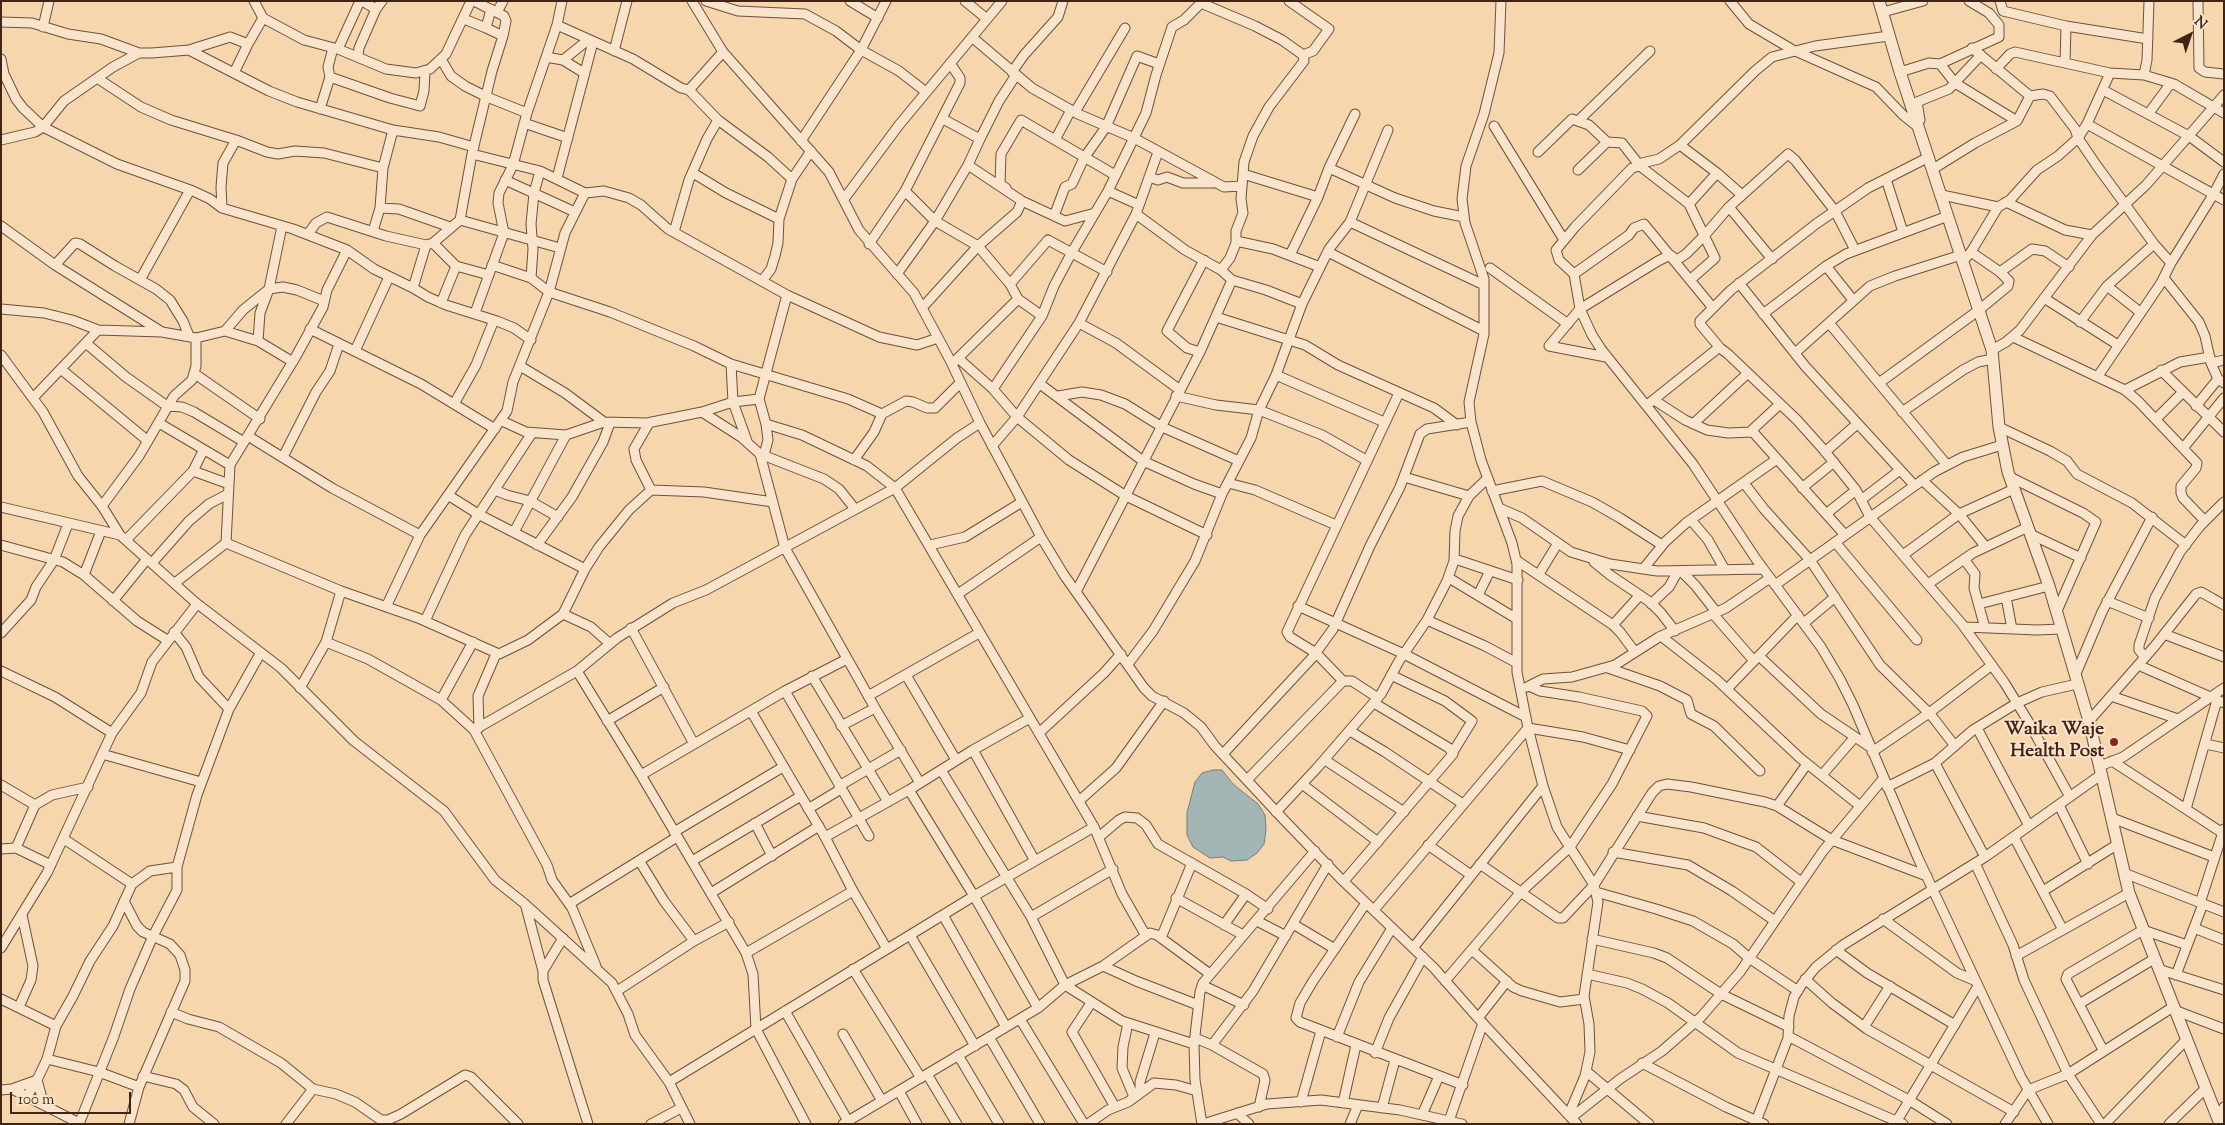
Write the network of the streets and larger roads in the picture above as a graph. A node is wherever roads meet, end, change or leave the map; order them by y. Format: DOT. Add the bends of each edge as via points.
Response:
graph roads {
  1 [pos="49,1"];
  2 [pos="254,1"];
  3 [pos="361,1"];
  4 [pos="382,1"];
  5 [pos="472,1"];
  6 [pos="503,1"];
  7 [pos="627,1"];
  8 [pos="692,1"];
  9 [pos="850,1"];
  10 [pos="886,1"];
  11 [pos="965,1"];
  12 [pos="1002,1"];
  13 [pos="1063,1"];
  14 [pos="1289,1"];
  15 [pos="1501,1"];
  16 [pos="1730,1"];
  17 [pos="1923,1"];
  18 [pos="1969,1"];
  19 [pos="2000,1"];
  20 [pos="2149,1"];
  21 [pos="2198,1"];
  22 [pos="558,2"];
  23 [pos="709,2"];
  24 [pos="1201,2"];
  25 [pos="1881,7"];
  26 [pos="376,9"];
  27 [pos="494,10"];
  28 [pos="263,18"];
  29 [pos="878,18"];
  30 [pos="464,19"];
  31 [pos="986,19"];
  32 [pos="1,22"];
  33 [pos="557,25"];
  34 [pos="2066,26"];
  35 [pos="44,27"];
  36 [pos="486,28"];
  37 [pos="1125,28"];
  38 [pos="503,36"];
  39 [pos="1889,36"];
  40 [pos="973,38"];
  41 [pos="2148,38"];
  42 [pos="591,41"];
  43 [pos="248,44"];
  44 [pos="336,48"];
  45 [pos="1972,48"];
  46 [pos="190,50"];
  47 [pos="861,50"];
  48 [pos="1792,50"];
  49 [pos="614,51"];
  50 [pos="1650,51"];
  51 [pos="723,52"];
  52 [pos="139,53"];
  53 [pos="1303,55"];
  54 [pos="1981,55"];
  55 [pos="358,56"];
  56 [pos="546,57"];
  57 [pos="1,59"];
  58 [pos="440,59"];
  59 [pos="563,60"];
  60 [pos="950,63"];
  61 [pos="2066,63"];
  62 [pos="1160,64"];
  63 [pos="1940,64"];
  64 [pos="1996,69"];
  65 [pos="234,72"];
  66 [pos="425,72"];
  67 [pos="1900,72"];
  68 [pos="584,73"];
  69 [pos="1014,73"];
  70 [pos="2110,73"];
  71 [pos="2224,74"];
  72 [pos="2144,75"];
  73 [pos="330,77"];
  74 [pos="97,78"];
  75 [pos="1955,83"];
  76 [pos="2171,83"];
  77 [pos="689,90"];
  78 [pos="2103,90"];
  79 [pos="926,92"];
  80 [pos="2224,95"];
  81 [pos="2030,96"];
  82 [pos="487,97"];
  83 [pos="2215,107"];
  84 [pos="320,109"];
  85 [pos="1073,111"];
  86 [pos="527,113"];
  87 [pos="2149,113"];
  88 [pos="2224,113"];
  89 [pos="1355,114"];
  90 [pos="943,119"];
  91 [pos="718,120"];
  92 [pos="1578,121"];
  93 [pos="2017,121"];
  94 [pos="524,123"];
  95 [pos="2088,124"];
  96 [pos="1494,126"];
  97 [pos="43,127"];
  98 [pos="1106,127"];
  99 [pos="1919,127"];
  100 [pos="394,130"];
  101 [pos="1388,130"];
  102 [pos="2189,136"];
  103 [pos="568,138"];
  104 [pos="1134,138"];
  105 [pos="2078,138"];
  106 [pos="980,139"];
  107 [pos="1,140"];
  108 [pos="236,140"];
  109 [pos="1055,140"];
  110 [pos="802,141"];
  111 [pos="1607,142"];
  112 [pos="1924,142"];
  113 [pos="1680,145"];
  114 [pos="473,151"];
  115 [pos="811,151"];
  116 [pos="1158,152"];
  117 [pos="1538,152"];
  118 [pos="1929,157"];
  119 [pos="1084,158"];
  120 [pos="2224,162"];
  121 [pos="513,165"];
  122 [pos="968,165"];
  123 [pos="1640,166"];
  124 [pos="2161,166"];
  125 [pos="382,168"];
  126 [pos="1329,168"];
  127 [pos="1933,169"];
  128 [pos="1578,170"];
  129 [pos="540,171"];
  130 [pos="693,172"];
  131 [pos="1717,173"];
  132 [pos="1243,174"];
  133 [pos="2224,174"];
  134 [pos="1115,175"];
  135 [pos="1149,177"];
  136 [pos="557,178"];
  137 [pos="792,179"];
  138 [pos="1886,179"];
  139 [pos="505,180"];
  140 [pos="1213,182"];
  141 [pos="1366,185"];
  142 [pos="1242,186"];
  143 [pos="190,190"];
  144 [pos="1108,191"];
  145 [pos="905,192"];
  146 [pos="534,193"];
  147 [pos="585,193"];
  148 [pos="1742,195"];
  149 [pos="2213,195"];
  150 [pos="1942,196"];
  151 [pos="1318,198"];
  152 [pos="844,199"];
  153 [pos="2224,200"];
  154 [pos="1022,201"];
  155 [pos="1689,204"];
  156 [pos="2002,204"];
  157 [pos="2126,204"];
  158 [pos="222,208"];
  159 [pos="380,208"];
  160 [pos="1729,208"];
  161 [pos="1137,210"];
  162 [pos="1835,211"];
  163 [pos="575,212"];
  164 [pos="1095,213"];
  165 [pos="1054,216"];
  166 [pos="1948,216"];
  167 [pos="1464,217"];
  168 [pos="779,219"];
  169 [pos="460,220"];
  170 [pos="935,221"];
  171 [pos="1350,222"];
  172 [pos="1,226"];
  173 [pos="282,226"];
  174 [pos="450,227"];
  175 [pos="373,231"];
  176 [pos="674,232"];
  177 [pos="1903,232"];
  178 [pos="504,233"];
  179 [pos="308,234"];
  180 [pos="1705,235"];
  181 [pos="2092,235"];
  182 [pos="532,239"];
  183 [pos="1564,240"];
  184 [pos="1236,241"];
  185 [pos="430,244"];
  186 [pos="869,244"];
  187 [pos="2154,244"];
  188 [pos="978,246"];
  189 [pos="560,248"];
  190 [pos="347,250"];
  191 [pos="1855,250"];
  192 [pos="1072,252"];
  193 [pos="1328,252"];
  194 [pos="1290,255"];
  195 [pos="1670,255"];
  196 [pos="1965,256"];
  197 [pos="1772,259"];
  198 [pos="1204,260"];
  199 [pos="2170,263"];
  200 [pos="55,265"];
  201 [pos="492,265"];
  202 [pos="456,266"];
  203 [pos="1826,266"];
  204 [pos="1320,267"];
  205 [pos="2069,267"];
  206 [pos="1490,268"];
  207 [pos="1221,270"];
  208 [pos="1107,272"];
  209 [pos="2000,272"];
  210 [pos="897,274"];
  211 [pos="1574,274"];
  212 [pos="489,275"];
  213 [pos="389,277"];
  214 [pos="531,278"];
  215 [pos="2164,278"];
  216 [pos="140,280"];
  217 [pos="1232,280"];
  218 [pos="1690,280"];
  219 [pos="762,281"];
  220 [pos="1739,283"];
  221 [pos="1010,284"];
  222 [pos="1484,285"];
  223 [pos="2107,286"];
  224 [pos="413,288"];
  225 [pos="269,289"];
  226 [pos="549,292"];
  227 [pos="787,295"];
  228 [pos="2044,298"];
  229 [pos="1018,299"];
  230 [pos="1853,300"];
  231 [pos="324,301"];
  232 [pos="441,303"];
  233 [pos="1302,304"];
  234 [pos="922,308"];
  235 [pos="1713,308"];
  236 [pos="1,309"];
  237 [pos="1580,309"];
  238 [pos="1979,310"];
  239 [pos="2140,312"];
  240 [pos="476,313"];
  241 [pos="1763,314"];
  242 [pos="1042,316"];
  243 [pos="1216,317"];
  244 [pos="494,320"];
  245 [pos="2080,322"];
  246 [pos="1079,323"];
  247 [pos="1829,323"];
  248 [pos="1568,324"];
  249 [pos="310,329"];
  250 [pos="98,330"];
  251 [pos="226,331"];
  252 [pos="1484,331"];
  253 [pos="162,332"];
  254 [pos="192,337"];
  255 [pos="2013,337"];
  256 [pos="938,338"];
  257 [pos="531,340"];
  258 [pos="258,341"];
  259 [pos="1288,341"];
  260 [pos="87,344"];
  261 [pos="339,344"];
  262 [pos="2118,345"];
  263 [pos="1720,348"];
  264 [pos="355,351"];
  265 [pos="1200,352"];
  266 [pos="1795,353"];
  267 [pos="1993,354"];
  268 [pos="1,355"];
  269 [pos="1606,356"];
  270 [pos="2210,360"];
  271 [pos="2224,360"];
  272 [pos="955,361"];
  273 [pos="293,362"];
  274 [pos="731,364"];
  275 [pos="520,366"];
  276 [pos="62,370"];
  277 [pos="2161,370"];
  278 [pos="1748,373"];
  279 [pos="195,374"];
  280 [pos="764,375"];
  281 [pos="1276,375"];
  282 [pos="2098,376"];
  283 [pos="2221,381"];
  284 [pos="960,383"];
  285 [pos="1879,383"];
  286 [pos="1040,384"];
  287 [pos="993,388"];
  288 [pos="2125,390"];
  289 [pos="1178,393"];
  290 [pos="1399,393"];
  291 [pos="2182,393"];
  292 [pos="1058,396"];
  293 [pos="33,398"];
  294 [pos="2224,398"];
  295 [pos="759,399"];
  296 [pos="733,402"];
  297 [pos="1650,403"];
  298 [pos="454,404"];
  299 [pos="1780,404"];
  300 [pos="167,406"];
  301 [pos="2196,406"];
  302 [pos="1259,410"];
  303 [pos="702,412"];
  304 [pos="1902,412"];
  305 [pos="882,414"];
  306 [pos="1017,417"];
  307 [pos="2208,418"];
  308 [pos="260,419"];
  309 [pos="2156,419"];
  310 [pos="502,421"];
  311 [pos="607,422"];
  312 [pos="1384,422"];
  313 [pos="1471,422"];
  314 [pos="159,423"];
  315 [pos="649,423"];
  316 [pos="980,423"];
  317 [pos="766,424"];
  318 [pos="1457,424"];
  319 [pos="1693,424"];
  320 [pos="1857,424"];
  321 [pos="1162,427"];
  322 [pos="1998,427"];
  323 [pos="495,429"];
  324 [pos="1753,432"];
  325 [pos="2224,432"];
  326 [pos="532,433"];
  327 [pos="566,435"];
  328 [pos="246,439"];
  329 [pos="148,441"];
  330 [pos="748,442"];
  331 [pos="2002,444"];
  332 [pos="992,446"];
  333 [pos="2184,447"];
  334 [pos="203,451"];
  335 [pos="1825,452"];
  336 [pos="762,454"];
  337 [pos="283,457"];
  338 [pos="1777,459"];
  339 [pos="854,460"];
  340 [pos="1366,460"];
  341 [pos="1143,461"];
  342 [pos="1239,461"];
  343 [pos="1834,462"];
  344 [pos="230,465"];
  345 [pos="1947,465"];
  346 [pos="1900,470"];
  347 [pos="193,471"];
  348 [pos="1404,477"];
  349 [pos="2010,477"];
  350 [pos="1488,478"];
  351 [pos="1922,480"];
  352 [pos="1228,483"];
  353 [pos="1744,483"];
  354 [pos="229,484"];
  355 [pos="1914,486"];
  356 [pos="895,488"];
  357 [pos="1802,488"];
  358 [pos="2014,489"];
  359 [pos="495,490"];
  360 [pos="650,490"];
  361 [pos="1856,490"];
  362 [pos="1492,491"];
  363 [pos="228,494"];
  364 [pos="1222,494"];
  365 [pos="448,495"];
  366 [pos="1126,496"];
  367 [pos="1469,496"];
  368 [pos="1861,500"];
  369 [pos="530,501"];
  370 [pos="773,502"];
  371 [pos="1022,502"];
  372 [pos="1718,502"];
  373 [pos="2224,502"];
  374 [pos="102,506"];
  375 [pos="484,506"];
  376 [pos="1,507"];
  377 [pos="469,508"];
  378 [pos="1499,508"];
  379 [pos="856,509"];
  380 [pos="478,514"];
  381 [pos="1826,514"];
  382 [pos="1959,514"];
  383 [pos="558,517"];
  384 [pos="1870,517"];
  385 [pos="2152,517"];
  386 [pos="1691,520"];
  387 [pos="2205,521"];
  388 [pos="68,524"];
  389 [pos="1336,525"];
  390 [pos="102,531"];
  391 [pos="2029,531"];
  392 [pos="514,532"];
  393 [pos="420,535"];
  394 [pos="1207,535"];
  395 [pos="1845,535"];
  396 [pos="123,537"];
  397 [pos="1041,537"];
  398 [pos="1835,542"];
  399 [pos="226,543"];
  400 [pos="1558,543"];
  401 [pos="1,545"];
  402 [pos="538,545"];
  403 [pos="930,545"];
  404 [pos="1662,545"];
  405 [pos="2186,545"];
  406 [pos="1985,546"];
  407 [pos="785,548"];
  408 [pos="1903,555"];
  409 [pos="2081,558"];
  410 [pos="1455,559"];
  411 [pos="1964,559"];
  412 [pos="54,560"];
  413 [pos="1516,560"];
  414 [pos="1592,560"];
  415 [pos="1810,560"];
  416 [pos="150,561"];
  417 [pos="1644,568"];
  418 [pos="585,569"];
  419 [pos="1764,569"];
  420 [pos="1725,570"];
  421 [pos="1490,571"];
  422 [pos="1680,571"];
  423 [pos="1539,574"];
  424 [pos="84,575"];
  425 [pos="1448,578"];
  426 [pos="1518,580"];
  427 [pos="1773,581"];
  428 [pos="175,583"];
  429 [pos="1928,584"];
  430 [pos="2049,586"];
  431 [pos="341,591"];
  432 [pos="1076,592"];
  433 [pos="958,594"];
  434 [pos="1478,595"];
  435 [pos="1640,595"];
  436 [pos="1835,597"];
  437 [pos="2006,597"];
  438 [pos="113,601"];
  439 [pos="2108,601"];
  440 [pos="197,604"];
  441 [pos="1651,604"];
  442 [pos="1979,604"];
  443 [pos="2224,605"];
  444 [pos="1298,606"];
  445 [pos="386,607"];
  446 [pos="2057,611"];
  447 [pos="563,614"];
  448 [pos="1715,614"];
  449 [pos="1798,615"];
  450 [pos="2148,618"];
  451 [pos="1517,619"];
  452 [pos="1427,620"];
  453 [pos="425,621"];
  454 [pos="1335,624"];
  455 [pos="1804,624"];
  456 [pos="1613,625"];
  457 [pos="1965,627"];
  458 [pos="631,628"];
  459 [pos="1986,628"];
  460 [pos="2061,629"];
  461 [pos="1675,630"];
  462 [pos="2012,630"];
  463 [pos="174,632"];
  464 [pos="979,632"];
  465 [pos="1,633"];
  466 [pos="2164,634"];
  467 [pos="1661,636"];
  468 [pos="167,640"];
  469 [pos="1917,640"];
  470 [pos="326,642"];
  471 [pos="473,642"];
  472 [pos="609,643"];
  473 [pos="1635,652"];
  474 [pos="1316,653"];
  475 [pos="260,654"];
  476 [pos="496,654"];
  477 [pos="1121,654"];
  478 [pos="1404,654"];
  479 [pos="2145,657"];
  480 [pos="2224,657"];
  481 [pos="847,659"];
  482 [pos="1757,659"];
  483 [pos="1517,663"];
  484 [pos="1128,664"];
  485 [pos="1992,665"];
  486 [pos="2138,665"];
  487 [pos="1608,668"];
  488 [pos="1,671"];
  489 [pos="577,671"];
  490 [pos="1391,675"];
  491 [pos="812,676"];
  492 [pos="906,676"];
  493 [pos="2076,680"];
  494 [pos="1343,681"];
  495 [pos="1529,686"];
  496 [pos="664,687"];
  497 [pos="300,688"];
  498 [pos="2224,688"];
  499 [pos="1727,689"];
  500 [pos="785,691"];
  501 [pos="1520,691"];
  502 [pos="868,696"];
  503 [pos="2111,696"];
  504 [pos="441,700"];
  505 [pos="2217,700"];
  506 [pos="1164,701"];
  507 [pos="1376,701"];
  508 [pos="2017,702"];
  509 [pos="875,708"];
  510 [pos="228,709"];
  511 [pos="751,711"];
  512 [pos="1929,713"];
  513 [pos="1526,717"];
  514 [pos="1030,718"];
  515 [pos="2178,719"];
  516 [pos="607,721"];
  517 [pos="2089,722"];
  518 [pos="841,726"];
  519 [pos="1528,728"];
  520 [pos="1977,728"];
  521 [pos="476,729"];
  522 [pos="1350,731"];
  523 [pos="112,733"];
  524 [pos="1039,734"];
  525 [pos="1854,738"];
  526 [pos="694,744"];
  527 [pos="2206,744"];
  528 [pos="1954,746"];
  529 [pos="2224,748"];
  530 [pos="900,750"];
  531 [pos="973,750"];
  532 [pos="1630,750"];
  533 [pos="1871,750"];
  534 [pos="1453,752"];
  535 [pos="102,754"];
  536 [pos="1222,754"];
  537 [pos="956,760"];
  538 [pos="1325,760"];
  539 [pos="2112,761"];
  540 [pos="1935,763"];
  541 [pos="1807,764"];
  542 [pos="783,766"];
  543 [pos="867,769"];
  544 [pos="941,770"];
  545 [pos="1760,770"];
  546 [pos="2101,770"];
  547 [pos="641,775"];
  548 [pos="1822,775"];
  549 [pos="1247,780"];
  550 [pos="201,782"];
  551 [pos="1430,782"];
  552 [pos="920,783"];
  553 [pos="1885,783"];
  554 [pos="1302,784"];
  555 [pos="1,786"];
  556 [pos="1543,786"];
  557 [pos="88,787"];
  558 [pos="840,788"];
  559 [pos="910,790"];
  560 [pos="801,796"];
  561 [pos="2070,797"];
  562 [pos="1079,801"];
  563 [pos="888,802"];
  564 [pos="1463,804"];
  565 [pos="35,805"];
  566 [pos="2059,805"];
  567 [pos="1777,806"];
  568 [pos="1860,806"];
  569 [pos="808,808"];
  570 [pos="2186,809"];
  571 [pos="1276,812"];
  572 [pos="1404,812"];
  573 [pos="1637,816"];
  574 [pos="2112,818"];
  575 [pos="859,819"];
  576 [pos="755,823"];
  577 [pos="819,826"];
  578 [pos="2029,826"];
  579 [pos="1094,827"];
  580 [pos="2223,832"];
  581 [pos="676,834"];
  582 [pos="869,836"];
  583 [pos="2014,836"];
  584 [pos="825,837"];
  585 [pos="1099,837"];
  586 [pos="64,839"];
  587 [pos="1832,840"];
  588 [pos="1378,842"];
  589 [pos="1428,844"];
  590 [pos="2118,844"];
  591 [pos="1570,847"];
  592 [pos="16,848"];
  593 [pos="1,849"];
  594 [pos="1315,851"];
  595 [pos="1613,852"];
  596 [pos="772,856"];
  597 [pos="1985,857"];
  598 [pos="2214,857"];
  599 [pos="692,861"];
  600 [pos="1035,861"];
  601 [pos="640,862"];
  602 [pos="1192,862"];
  603 [pos="1975,863"];
  604 [pos="1328,864"];
  605 [pos="1480,864"];
  606 [pos="2088,864"];
  607 [pos="51,865"];
  608 [pos="176,867"];
  609 [pos="1113,870"];
  610 [pos="2124,873"];
  611 [pos="1471,875"];
  612 [pos="1928,876"];
  613 [pos="1007,877"];
  614 [pos="1344,881"];
  615 [pos="1801,882"];
  616 [pos="132,884"];
  617 [pos="1934,888"];
  618 [pos="1595,889"];
  619 [pos="2043,890"];
  620 [pos="853,891"];
  621 [pos="1521,892"];
  622 [pos="711,893"];
  623 [pos="2128,893"];
  624 [pos="1246,894"];
  625 [pos="974,896"];
  626 [pos="1176,898"];
  627 [pos="124,901"];
  628 [pos="1366,903"];
  629 [pos="525,904"];
  630 [pos="569,904"];
  631 [pos="2201,904"];
  632 [pos="1268,909"];
  633 [pos="1374,910"];
  634 [pos="2224,912"];
  635 [pos="22,916"];
  636 [pos="942,916"];
  637 [pos="1031,917"];
  638 [pos="1257,920"];
  639 [pos="1883,920"];
  640 [pos="1774,921"];
  641 [pos="729,922"];
  642 [pos="1293,924"];
  643 [pos="1224,925"];
  644 [pos="1392,928"];
  645 [pos="2194,928"];
  646 [pos="2063,930"];
  647 [pos="2143,930"];
  648 [pos="910,935"];
  649 [pos="153,936"];
  650 [pos="1146,936"];
  651 [pos="1243,936"];
  652 [pos="1286,936"];
  653 [pos="562,938"];
  654 [pos="1161,938"];
  655 [pos="1592,939"];
  656 [pos="2224,940"];
  657 [pos="694,941"];
  658 [pos="2187,945"];
  659 [pos="1,948"];
  660 [pos="887,948"];
  661 [pos="1413,948"];
  662 [pos="1335,949"];
  663 [pos="1472,950"];
  664 [pos="1836,950"];
  665 [pos="746,953"];
  666 [pos="2016,956"];
  667 [pos="1423,957"];
  668 [pos="1749,958"];
  669 [pos="2156,964"];
  670 [pos="1103,966"];
  671 [pos="597,968"];
  672 [pos="853,969"];
  673 [pos="543,971"];
  674 [pos="1210,974"];
  675 [pos="1587,974"];
  676 [pos="2176,975"];
  677 [pos="1805,980"];
  678 [pos="1446,981"];
  679 [pos="1507,981"];
  680 [pos="1977,983"];
  681 [pos="1065,985"];
  682 [pos="1202,985"];
  683 [pos="1890,986"];
  684 [pos="2224,990"];
  685 [pos="617,991"];
  686 [pos="1798,991"];
  687 [pos="1721,994"];
  688 [pos="1,999"];
  689 [pos="1584,999"];
  690 [pos="1092,1003"];
  691 [pos="2079,1004"];
  692 [pos="1198,1005"];
  693 [pos="1244,1005"];
  694 [pos="19,1007"];
  695 [pos="1038,1008"];
  696 [pos="2174,1008"];
  697 [pos="785,1011"];
  698 [pos="171,1012"];
  699 [pos="1020,1019"];
  700 [pos="1481,1021"];
  701 [pos="1128,1023"];
  702 [pos="1695,1024"];
  703 [pos="1955,1025"];
  704 [pos="56,1026"];
  705 [pos="1006,1027"];
  706 [pos="1864,1027"];
  707 [pos="756,1028"];
  708 [pos="2224,1029"];
  709 [pos="1321,1031"];
  710 [pos="1789,1031"];
  711 [pos="1156,1033"];
  712 [pos="843,1034"];
  713 [pos="989,1037"];
  714 [pos="1337,1037"];
  715 [pos="2186,1040"];
  716 [pos="1194,1041"];
  717 [pos="1212,1045"];
  718 [pos="1356,1045"];
  719 [pos="974,1046"];
  720 [pos="2104,1050"];
  721 [pos="1376,1052"];
  722 [pos="958,1056"];
  723 [pos="47,1059"];
  724 [pos="1395,1060"];
  725 [pos="1642,1063"];
  726 [pos="1931,1064"];
  727 [pos="1776,1070"];
  728 [pos="1586,1071"];
  729 [pos="100,1072"];
  730 [pos="2068,1074"];
  731 [pos="143,1076"];
  732 [pos="924,1076"];
  733 [pos="1439,1076"];
  734 [pos="37,1080"];
  735 [pos="669,1082"];
  736 [pos="1463,1085"];
  737 [pos="139,1086"];
  738 [pos="12,1089"];
  739 [pos="313,1089"];
  740 [pos="2205,1089"];
  741 [pos="1,1090"];
  742 [pos="1607,1090"];
  743 [pos="2028,1090"];
  744 [pos="899,1091"];
  745 [pos="1197,1091"];
  746 [pos="1137,1095"];
  747 [pos="27,1096"];
  748 [pos="1909,1100"];
  749 [pos="882,1101"];
  750 [pos="1301,1102"];
  751 [pos="1343,1103"];
  752 [pos="44,1105"];
  753 [pos="1358,1105"];
  754 [pos="1116,1106"];
  755 [pos="1259,1107"];
  756 [pos="2224,1107"];
  757 [pos="681,1108"];
  758 [pos="1382,1108"];
  759 [pos="2014,1112"];
  760 [pos="1237,1113"];
  761 [pos="1422,1115"];
  762 [pos="1573,1118"];
  763 [pos="1449,1121"];
  764 [pos="845,1122"];
  765 [pos="2219,1122"];
  766 [pos="79,1123"];
  767 [pos="1205,1123"];
  768 [pos="1758,1123"];
  769 [pos="1899,1123"];
  770 [pos="129,1124"];
  771 [pos="214,1124"];
  772 [pos="286,1124"];
  773 [pos="518,1124"];
  774 [pos="588,1124"];
  775 [pos="651,1124"];
  776 [pos="690,1124"];
  777 [pos="806,1124"];
  778 [pos="917,1124"];
  779 [pos="957,1124"];
  780 [pos="999,1124"];
  781 [pos="1040,1124"];
  782 [pos="1086,1124"];
  783 [pos="1249,1124"];
  784 [pos="1350,1124"];
  785 [pos="1462,1124"];
  786 [pos="1649,1124"];
  787 [pos="1946,1124"];
  788 [pos="2005,1124"];
  789 [pos="2048,1124"];
  790 [pos="2101,1124"];
  791 [pos="2105,1124"];
  792 [pos="2169,1124"];
  1 -- 35 [label="street"];
  2 -- 28 [label="street"];
  3 -- 26 [label="street"];
  3 -- 44 [label="street"];
  4 -- 26 [label="street"];
  5 -- 27 [label="street"];
  5 -- 30 [label="street"];
  6 -- 27 [label="street"];
  7 -- 49 [label="street"];
  8 -- 51 [label="street"];
  9 -- 29 [label="street"];
  10 -- 29 [label="street"];
  11 -- 31 [label="street"];
  12 -- 31 [label="street"];
  13 -- 69 [label="street" via="1058,16 1024,55"];
  14 -- 53 [label="street" via="1329,29 1313,51"];
  15 -- 167 [label="street" via="1498,53 1484,114 1466,166 1462,199"];
  16 -- 48 [label="street" via="1749,24"];
  17 -- 25 [label="street"];
  18 -- 45 [label="street" via="1986,11 2000,31 1999,37"];
  19 -- 34 [label="street" via="2003,12"];
  20 -- 41 [label="street"];
  21 -- 71 [label="street" via="2199,68"];
  22 -- 33 [label="street"];
  23 -- 47 [label="street" via="738,11 805,14"];
  24 -- 53 [label="street" via="1282,40"];
  24 -- 62 [label="street" via="1184,20 1172,27"];
  25 -- 39 [label="street"];
  26 -- 55 [label="street"];
  27 -- 36 [label="street"];
  27 -- 38 [label="street" via="506,20"];
  28 -- 43 [label="street"];
  28 -- 44 [label="street" via="304,40"];
  29 -- 47 [label="street"];
  30 -- 36 [label="street"];
  30 -- 58 [label="street" via="453,43"];
  31 -- 40 [label="street"];
  32 -- 35 [label="street" via="32,23"];
  33 -- 42 [label="street"];
  33 -- 56 [label="street"];
  34 -- 41 [label="street"];
  34 -- 61 [label="street"];
  35 -- 52 [label="street" via="101,39"];
  36 -- 38 [label="street"];
  37 -- 85 [label="street"];
  38 -- 82 [label="street"];
  39 -- 48 [label="street"];
  39 -- 67 [label="street"];
  40 -- 60 [label="street"];
  40 -- 69 [label="street"];
  41 -- 72 [label="street"];
  42 -- 49 [label="street"];
  42 -- 59 [label="street"];
  42 -- 68 [label="street"];
  43 -- 46 [label="street" via="230,38"];
  43 -- 65 [label="street"];
  44 -- 55 [label="street"];
  44 -- 73 [label="street" via="328,67"];
  45 -- 54 [label="street"];
  45 -- 63 [label="street"];
  46 -- 52 [label="street"];
  46 -- 65 [label="street"];
  47 -- 79 [label="street" via="899,71"];
  47 -- 110 [label="street"];
  48 -- 99 [label="street" via="1876,87"];
  48 -- 113 [label="street" via="1772,58 1755,71"];
  49 -- 77 [label="street"];
  50 -- 92 [label="street"];
  51 -- 77 [label="street"];
  51 -- 110 [label="street"];
  52 -- 74 [label="street"];
  53 -- 132 [label="street" via="1304,61 1253,136"];
  54 -- 64 [label="street"];
  54 -- 75 [label="street"];
  55 -- 66 [label="street" via="386,70"];
  56 -- 59 [label="street"];
  56 -- 86 [label="street"];
  57 -- 97 [label="street" via="16,99"];
  58 -- 66 [label="street"];
  58 -- 82 [label="street" via="451,76"];
  59 -- 68 [label="street"];
  60 -- 79 [label="street"];
  60 -- 90 [label="street" via="960,83"];
  61 -- 64 [label="street" via="2015,52"];
  61 -- 70 [label="street"];
  62 -- 98 [label="street" via="1137,56"];
  62 -- 104 [label="street" via="1146,113"];
  63 -- 67 [label="street" via="1929,63"];
  63 -- 75 [label="street"];
  64 -- 81 [label="street"];
  65 -- 84 [label="street" via="269,91"];
  66 -- 73 [label="street" via="420,106"];
  67 -- 99 [label="street"];
  68 -- 103 [label="street"];
  69 -- 85 [label="street" via="1032,88"];
  69 -- 106 [label="street"];
  70 -- 72 [label="street"];
  70 -- 78 [label="street"];
  72 -- 76 [label="street"];
  73 -- 84 [label="street"];
  74 -- 97 [label="street" via="64,101"];
  74 -- 108 [label="street" via="148,110"];
  75 -- 93 [label="street"];
  75 -- 112 [label="street" via="1949,89 1917,102"];
  76 -- 83 [label="street"];
  76 -- 87 [label="street"];
  77 -- 91 [label="street"];
  78 -- 87 [label="street"];
  78 -- 95 [label="street"];
  79 -- 152 [label="street"];
  80 -- 83 [label="street"];
  81 -- 93 [label="street"];
  81 -- 105 [label="street" via="2050,96"];
  82 -- 86 [label="street"];
  82 -- 114 [label="street"];
  83 -- 88 [label="street"];
  83 -- 102 [label="street"];
  84 -- 100 [label="street"];
  85 -- 98 [label="street"];
  85 -- 109 [label="street"];
  86 -- 94 [label="street"];
  87 -- 102 [label="street"];
  89 -- 126 [label="street"];
  90 -- 106 [label="street"];
  90 -- 145 [label="street"];
  91 -- 130 [label="street"];
  91 -- 137 [label="street"];
  92 -- 111 [label="street" via="1588,125"];
  92 -- 117 [label="street" via="1572,119"];
  93 -- 127 [label="street"];
  94 -- 103 [label="street"];
  94 -- 121 [label="street"];
  95 -- 105 [label="street"];
  95 -- 124 [label="street"];
  96 -- 183 [label="street"];
  97 -- 107 [label="street"];
  97 -- 143 [label="street" via="117,164"];
  98 -- 104 [label="street"];
  98 -- 119 [label="street"];
  99 -- 112 [label="street"];
  100 -- 114 [label="street" via="439,137"];
  100 -- 125 [label="street"];
  101 -- 141 [label="street"];
  102 -- 120 [label="street"];
  102 -- 124 [label="street"];
  103 -- 136 [label="street"];
  104 -- 116 [label="street"];
  104 -- 134 [label="street"];
  105 -- 156 [label="street"];
  105 -- 157 [label="street"];
  106 -- 122 [label="street"];
  108 -- 125 [label="street" via="278,154 295,151 324,153"];
  108 -- 158 [label="street" via="223,163"];
  109 -- 119 [label="street"];
  109 -- 154 [label="street" via="1021,120 1001,154 1000,184"];
  110 -- 115 [label="street"];
  111 -- 123 [label="street" via="1622,143"];
  111 -- 128 [label="street"];
  112 -- 118 [label="street"];
  113 -- 123 [label="street" via="1659,159 1642,162"];
  113 -- 131 [label="street"];
  114 -- 121 [label="street"];
  114 -- 169 [label="street"];
  115 -- 137 [label="street"];
  115 -- 152 [label="street" via="829,172"];
  116 -- 135 [label="street"];
  116 -- 140 [label="street"];
  118 -- 127 [label="street"];
  118 -- 138 [label="street"];
  119 -- 134 [label="street"];
  119 -- 165 [label="street" via="1078,175 1072,184 1065,187"];
  121 -- 129 [label="street"];
  121 -- 139 [label="street"];
  122 -- 154 [label="street"];
  122 -- 170 [label="street"];
  123 -- 155 [label="street"];
  123 -- 183 [label="street" via="1632,168"];
  124 -- 149 [label="street"];
  124 -- 157 [label="street"];
  125 -- 159 [label="street"];
  126 -- 141 [label="street"];
  126 -- 151 [label="street"];
  127 -- 150 [label="street"];
  129 -- 136 [label="street"];
  129 -- 146 [label="street"];
  130 -- 168 [label="street" via="726,193"];
  130 -- 176 [label="street"];
  131 -- 148 [label="street"];
  131 -- 155 [label="street"];
  132 -- 142 [label="street"];
  132 -- 151 [label="street"];
  133 -- 149 [label="street"];
  134 -- 144 [label="street"];
  135 -- 140 [label="street" via="1158,180 1167,177 1183,183"];
  135 -- 161 [label="street"];
  136 -- 147 [label="street"];
  137 -- 168 [label="street"];
  138 -- 162 [label="street"];
  138 -- 177 [label="street"];
  139 -- 146 [label="street"];
  139 -- 178 [label="street" via="498,203"];
  140 -- 142 [label="street" via="1224,187"];
  141 -- 167 [label="street" via="1434,211"];
  141 -- 171 [label="street"];
  142 -- 184 [label="street" via="1243,213"];
  143 -- 158 [label="street"];
  143 -- 216 [label="street"];
  144 -- 161 [label="street"];
  144 -- 164 [label="street"];
  145 -- 170 [label="street"];
  145 -- 186 [label="street"];
  146 -- 163 [label="street"];
  146 -- 182 [label="street"];
  147 -- 163 [label="street"];
  147 -- 176 [label="street" via="604,190 629,198"];
  148 -- 160 [label="street"];
  148 -- 162 [label="street" via="1788,154"];
  149 -- 153 [label="street"];
  149 -- 199 [label="street"];
  150 -- 156 [label="street"];
  150 -- 166 [label="street"];
  151 -- 194 [label="street"];
  152 -- 186 [label="street" via="858,230"];
  154 -- 165 [label="street"];
  154 -- 188 [label="street" via="1017,212"];
  155 -- 180 [label="street"];
  156 -- 181 [label="street" via="2065,230"];
  156 -- 196 [label="street"];
  157 -- 181 [label="street"];
  157 -- 187 [label="street"];
  158 -- 173 [label="street"];
  159 -- 174 [label="street" via="399,209"];
  159 -- 175 [label="street"];
  160 -- 180 [label="street"];
  160 -- 197 [label="street"];
  161 -- 198 [label="street" via="1185,250"];
  161 -- 208 [label="street"];
  162 -- 191 [label="street"];
  162 -- 197 [label="street"];
  163 -- 189 [label="street"];
  164 -- 165 [label="street" via="1065,222"];
  164 -- 192 [label="street"];
  166 -- 177 [label="street"];
  166 -- 196 [label="street"];
  167 -- 222 [label="street"];
  168 -- 219 [label="street" via="775,256"];
  169 -- 174 [label="street"];
  169 -- 178 [label="street"];
  170 -- 188 [label="street"];
  170 -- 210 [label="street"];
  171 -- 193 [label="street"];
  171 -- 222 [label="street"];
  172 -- 200 [label="street"];
  173 -- 179 [label="street"];
  173 -- 225 [label="street"];
  174 -- 185 [label="street"];
  175 -- 179 [label="street" via="327,217 316,223"];
  175 -- 185 [label="street"];
  176 -- 219 [label="street"];
  177 -- 191 [label="street"];
  178 -- 182 [label="street"];
  178 -- 201 [label="street"];
  179 -- 190 [label="street"];
  180 -- 195 [label="street" via="1677,260"];
  180 -- 218 [label="street" via="1715,258"];
  181 -- 205 [label="street"];
  182 -- 189 [label="street"];
  182 -- 214 [label="street"];
  183 -- 211 [label="street" via="1556,250 1559,260"];
  184 -- 194 [label="street"];
  184 -- 207 [label="street"];
  185 -- 202 [label="street"];
  185 -- 224 [label="street"];
  186 -- 210 [label="street"];
  187 -- 199 [label="street"];
  187 -- 223 [label="street"];
  188 -- 221 [label="street"];
  188 -- 234 [label="street"];
  189 -- 226 [label="street"];
  190 -- 213 [label="street"];
  190 -- 231 [label="street"];
  191 -- 203 [label="street"];
  192 -- 208 [label="street"];
  192 -- 221 [label="street" via="1048,240"];
  192 -- 242 [label="street"];
  193 -- 204 [label="street"];
  193 -- 252 [label="street"];
  194 -- 204 [label="street"];
  195 -- 211 [label="street" via="1644,224 1634,228 1629,235"];
  195 -- 218 [label="street"];
  195 -- 237 [label="street"];
  196 -- 209 [label="street"];
  196 -- 230 [label="street" via="1895,276 1870,286"];
  196 -- 238 [label="street"];
  197 -- 220 [label="street"];
  198 -- 207 [label="street"];
  198 -- 265 [label="street" via="1167,331 1187,348"];
  199 -- 215 [label="street"];
  200 -- 216 [label="street" via="78,243"];
  200 -- 253 [label="street"];
  201 -- 212 [label="street"];
  201 -- 214 [label="street"];
  202 -- 212 [label="street"];
  202 -- 232 [label="street"];
  203 -- 230 [label="street"];
  203 -- 241 [label="street"];
  204 -- 233 [label="street"];
  205 -- 209 [label="street" via="2045,251 2032,249"];
  205 -- 228 [label="street"];
  206 -- 248 [label="street"];
  207 -- 217 [label="street"];
  208 -- 246 [label="street"];
  209 -- 238 [label="street" via="2009,281 2008,286"];
  210 -- 234 [label="street"];
  211 -- 237 [label="street"];
  212 -- 240 [label="street"];
  213 -- 224 [label="street"];
  213 -- 264 [label="street"];
  214 -- 226 [label="street"];
  215 -- 239 [label="street"];
  215 -- 270 [label="street" via="2199,322 2206,336"];
  216 -- 254 [label="street" via="170,300"];
  217 -- 233 [label="street"];
  217 -- 243 [label="street"];
  218 -- 235 [label="street"];
  219 -- 227 [label="street"];
  220 -- 235 [label="street"];
  220 -- 241 [label="street"];
  221 -- 229 [label="street"];
  222 -- 252 [label="street"];
  223 -- 239 [label="street"];
  223 -- 245 [label="street"];
  224 -- 232 [label="street"];
  225 -- 231 [label="street" via="283,287"];
  225 -- 251 [label="street" via="243,310"];
  225 -- 258 [label="street" via="260,313"];
  226 -- 257 [label="street"];
  226 -- 274 [label="street" via="610,312"];
  227 -- 256 [label="street" via="879,337 916,345"];
  227 -- 280 [label="street"];
  228 -- 245 [label="street"];
  228 -- 255 [label="street"];
  229 -- 242 [label="street"];
  229 -- 272 [label="street"];
  230 -- 247 [label="street"];
  231 -- 249 [label="street"];
  232 -- 240 [label="street"];
  233 -- 259 [label="street"];
  234 -- 256 [label="street"];
  235 -- 263 [label="street" via="1700,320 1700,324"];
  236 -- 250 [label="street" via="72,320"];
  237 -- 248 [label="street"];
  237 -- 269 [label="street"];
  238 -- 267 [label="street"];
  238 -- 285 [label="street"];
  239 -- 262 [label="street"];
  240 -- 244 [label="street"];
  241 -- 266 [label="street"];
  242 -- 287 [label="street"];
  243 -- 259 [label="street"];
  243 -- 265 [label="street"];
  244 -- 257 [label="street"];
  244 -- 298 [label="street" via="476,365"];
  245 -- 262 [label="street"];
  246 -- 286 [label="street"];
  246 -- 289 [label="street" via="1116,343"];
  247 -- 266 [label="street"];
  247 -- 285 [label="street"];
  248 -- 269 [label="street" via="1549,346"];
  249 -- 261 [label="street"];
  249 -- 273 [label="street"];
  250 -- 253 [label="street"];
  250 -- 260 [label="street"];
  251 -- 254 [label="street"];
  251 -- 258 [label="street"];
  252 -- 313 [label="street" via="1470,396"];
  253 -- 254 [label="street"];
  254 -- 279 [label="street"];
  255 -- 267 [label="street"];
  255 -- 282 [label="street"];
  256 -- 272 [label="street"];
  257 -- 275 [label="street"];
  258 -- 273 [label="street"];
  259 -- 281 [label="street"];
  259 -- 290 [label="street" via="1305,345 1323,358"];
  260 -- 276 [label="street"];
  260 -- 300 [label="street"];
  261 -- 264 [label="street"];
  261 -- 337 [label="street" via="330,371"];
  262 -- 282 [label="street"];
  263 -- 278 [label="street"];
  263 -- 297 [label="street"];
  264 -- 298 [label="street"];
  265 -- 289 [label="street"];
  266 -- 320 [label="street"];
  267 -- 304 [label="street" via="1963,370"];
  267 -- 322 [label="street"];
  268 -- 293 [label="street"];
  269 -- 297 [label="street"];
  270 -- 271 [label="street"];
  270 -- 277 [label="street" via="2180,362"];
  270 -- 283 [label="street"];
  272 -- 284 [label="street"];
  272 -- 287 [label="street"];
  273 -- 308 [label="street"];
  274 -- 280 [label="street"];
  274 -- 296 [label="street"];
  275 -- 310 [label="street"];
  275 -- 311 [label="street"];
  276 -- 293 [label="street"];
  276 -- 329 [label="street"];
  277 -- 288 [label="street"];
  277 -- 291 [label="street"];
  278 -- 299 [label="street"];
  278 -- 319 [label="street"];
  279 -- 300 [label="street"];
  279 -- 308 [label="street"];
  280 -- 295 [label="street"];
  280 -- 305 [label="street" via="833,394"];
  281 -- 302 [label="street"];
  281 -- 312 [label="street"];
  282 -- 288 [label="street"];
  283 -- 301 [label="street"];
  284 -- 305 [label="street" via="935,408 906,401"];
  284 -- 316 [label="street"];
  285 -- 304 [label="street"];
  286 -- 292 [label="street"];
  286 -- 306 [label="street"];
  287 -- 306 [label="street"];
  288 -- 309 [label="street"];
  289 -- 302 [label="street" via="1216,405"];
  289 -- 321 [label="street"];
  290 -- 312 [label="street"];
  290 -- 318 [label="street" via="1442,412"];
  291 -- 301 [label="street"];
  291 -- 309 [label="street"];
  292 -- 321 [label="street" via="1082,392 1101,395 1125,404"];
  292 -- 341 [label="street"];
  293 -- 374 [label="street" via="78,476"];
  294 -- 307 [label="street"];
  295 -- 296 [label="street"];
  295 -- 317 [label="street"];
  296 -- 303 [label="street"];
  296 -- 330 [label="street"];
  297 -- 319 [label="street"];
  297 -- 372 [label="street"];
  298 -- 323 [label="street"];
  299 -- 324 [label="street"];
  299 -- 335 [label="street"];
  300 -- 314 [label="street"];
  300 -- 328 [label="street" via="194,412"];
  301 -- 307 [label="street"];
  302 -- 340 [label="street" via="1322,435"];
  302 -- 342 [label="street" via="1252,438"];
  303 -- 315 [label="street"];
  303 -- 330 [label="street"];
  304 -- 345 [label="street"];
  305 -- 339 [label="street" via="874,432"];
  306 -- 332 [label="street"];
  306 -- 366 [label="street" via="1069,460"];
  307 -- 325 [label="street"];
  307 -- 333 [label="street"];
  308 -- 328 [label="street"];
  309 -- 333 [label="street"];
  310 -- 323 [label="street"];
  310 -- 326 [label="street"];
  311 -- 315 [label="street"];
  311 -- 327 [label="street"];
  311 -- 383 [label="street" via="595,457"];
  312 -- 340 [label="street"];
  313 -- 318 [label="street"];
  313 -- 350 [label="street"];
  314 -- 329 [label="street"];
  314 -- 334 [label="street"];
  315 -- 360 [label="street" via="634,449"];
  316 -- 332 [label="street"];
  316 -- 356 [label="street"];
  317 -- 336 [label="street" via="768,440"];
  317 -- 339 [label="street" via="802,435"];
  318 -- 348 [label="street" via="1423,430"];
  319 -- 324 [label="street" via="1728,433"];
  320 -- 335 [label="street"];
  320 -- 346 [label="street"];
  321 -- 341 [label="street"];
  321 -- 342 [label="street"];
  322 -- 331 [label="street"];
  322 -- 385 [label="street" via="2050,451 2067,461 2077,474 2132,502"];
  323 -- 365 [label="street"];
  324 -- 338 [label="street"];
  326 -- 327 [label="street"];
  326 -- 359 [label="street"];
  327 -- 369 [label="street"];
  328 -- 337 [label="street"];
  328 -- 344 [label="street"];
  329 -- 374 [label="street"];
  330 -- 336 [label="street"];
  331 -- 345 [label="street"];
  331 -- 349 [label="street"];
  332 -- 371 [label="street"];
  333 -- 387 [label="street" via="2197,463 2181,486 2181,493"];
  334 -- 344 [label="street"];
  334 -- 347 [label="street"];
  335 -- 343 [label="street"];
  336 -- 370 [label="street"];
  336 -- 379 [label="street" via="824,478 839,489"];
  337 -- 393 [label="street" via="355,502"];
  338 -- 353 [label="street"];
  338 -- 357 [label="street"];
  339 -- 356 [label="street"];
  340 -- 389 [label="street"];
  341 -- 364 [label="street"];
  341 -- 366 [label="street"];
  342 -- 352 [label="street"];
  343 -- 357 [label="street"];
  343 -- 361 [label="street"];
  344 -- 354 [label="street"];
  345 -- 351 [label="street"];
  346 -- 355 [label="street"];
  346 -- 368 [label="street"];
  347 -- 354 [label="street"];
  347 -- 396 [label="street"];
  348 -- 367 [label="street"];
  348 -- 454 [label="street"];
  349 -- 358 [label="street"];
  349 -- 409 [label="street" via="2095,520"];
  350 -- 362 [label="street"];
  350 -- 367 [label="street"];
  351 -- 355 [label="street"];
  351 -- 382 [label="street"];
  352 -- 364 [label="street"];
  352 -- 389 [label="street" via="1255,490"];
  353 -- 372 [label="street"];
  353 -- 415 [label="street"];
  354 -- 363 [label="street"];
  355 -- 384 [label="street"];
  356 -- 379 [label="street"];
  356 -- 403 [label="street"];
  357 -- 381 [label="street"];
  358 -- 382 [label="street"];
  358 -- 391 [label="street"];
  359 -- 369 [label="street"];
  359 -- 375 [label="street"];
  360 -- 370 [label="street" via="704,492"];
  360 -- 418 [label="street" via="628,510"];
  361 -- 368 [label="street"];
  361 -- 381 [label="street"];
  362 -- 378 [label="street"];
  362 -- 404 [label="street" via="1542,481 1592,502"];
  363 -- 399 [label="street"];
  363 -- 416 [label="street" via="209,504"];
  364 -- 394 [label="street"];
  365 -- 377 [label="street"];
  365 -- 393 [label="street"];
  366 -- 394 [label="street"];
  366 -- 432 [label="street"];
  367 -- 410 [label="street" via="1458,516"];
  368 -- 384 [label="street"];
  369 -- 383 [label="street"];
  369 -- 392 [label="street"];
  370 -- 407 [label="street"];
  371 -- 397 [label="street"];
  371 -- 403 [label="street" via="965,537"];
  372 -- 386 [label="street"];
  372 -- 419 [label="street"];
  373 -- 387 [label="street"];
  374 -- 396 [label="street"];
  375 -- 377 [label="street"];
  375 -- 380 [label="street"];
  376 -- 388 [label="street"];
  377 -- 380 [label="street"];
  378 -- 400 [label="street" via="1522,518"];
  378 -- 413 [label="street"];
  379 -- 407 [label="street"];
  380 -- 392 [label="street"];
  380 -- 453 [label="street"];
  381 -- 395 [label="street"];
  382 -- 406 [label="street"];
  382 -- 408 [label="street"];
  383 -- 402 [label="street"];
  384 -- 395 [label="street"];
  384 -- 408 [label="street"];
  385 -- 405 [label="street"];
  385 -- 439 [label="street"];
  386 -- 404 [label="street"];
  386 -- 420 [label="street" via="1708,540"];
  387 -- 405 [label="street"];
  388 -- 390 [label="street"];
  388 -- 412 [label="street"];
  389 -- 444 [label="street"];
  390 -- 396 [label="street"];
  390 -- 424 [label="street"];
  391 -- 406 [label="street"];
  391 -- 409 [label="street"];
  391 -- 430 [label="street"];
  392 -- 402 [label="street"];
  393 -- 445 [label="street"];
  394 -- 484 [label="street" via="1182,584"];
  395 -- 398 [label="street"];
  396 -- 416 [label="street"];
  397 -- 432 [label="street"];
  397 -- 433 [label="street"];
  398 -- 415 [label="street"];
  398 -- 469 [label="street"];
  399 -- 428 [label="street"];
  399 -- 431 [label="street"];
  400 -- 414 [label="street"];
  400 -- 423 [label="street"];
  401 -- 412 [label="street"];
  402 -- 418 [label="street"];
  403 -- 433 [label="street"];
  404 -- 417 [label="street"];
  405 -- 450 [label="street" via="2155,598"];
  406 -- 411 [label="street"];
  407 -- 458 [label="street"];
  407 -- 481 [label="street"];
  408 -- 429 [label="street"];
  409 -- 446 [label="street"];
  410 -- 421 [label="street"];
  410 -- 425 [label="street"];
  411 -- 429 [label="street"];
  411 -- 442 [label="street" via="1975,574 1974,588"];
  412 -- 424 [label="street"];
  412 -- 465 [label="street" via="31,600"];
  413 -- 423 [label="street"];
  413 -- 426 [label="street"];
  414 -- 417 [label="street"];
  414 -- 435 [label="street"];
  415 -- 427 [label="street"];
  415 -- 436 [label="street"];
  416 -- 428 [label="street"];
  416 -- 438 [label="street"];
  417 -- 422 [label="street"];
  418 -- 447 [label="street"];
  419 -- 420 [label="street"];
  419 -- 427 [label="street"];
  420 -- 422 [label="street"];
  421 -- 426 [label="street"];
  421 -- 434 [label="street"];
  422 -- 441 [label="street"];
  422 -- 448 [label="street"];
  423 -- 456 [label="street"];
  424 -- 438 [label="street"];
  425 -- 434 [label="street"];
  425 -- 452 [label="street"];
  426 -- 451 [label="street"];
  427 -- 448 [label="street"];
  427 -- 449 [label="street"];
  428 -- 440 [label="street"];
  429 -- 457 [label="street"];
  430 -- 437 [label="street"];
  430 -- 446 [label="street"];
  431 -- 445 [label="street"];
  431 -- 470 [label="street"];
  432 -- 477 [label="street"];
  433 -- 464 [label="street"];
  434 -- 451 [label="street"];
  435 -- 441 [label="street"];
  435 -- 456 [label="street"];
  436 -- 455 [label="street"];
  436 -- 512 [label="street" via="1880,665"];
  437 -- 442 [label="street"];
  437 -- 462 [label="street"];
  438 -- 468 [label="street"];
  439 -- 450 [label="street"];
  439 -- 493 [label="street"];
  440 -- 463 [label="street"];
  440 -- 475 [label="street"];
  441 -- 461 [label="street"];
  442 -- 459 [label="street"];
  443 -- 466 [label="street" via="2199,592"];
  444 -- 454 [label="street"];
  444 -- 474 [label="street" via="1287,635"];
  445 -- 453 [label="street"];
  446 -- 460 [label="street"];
  447 -- 472 [label="street" via="591,627"];
  447 -- 476 [label="street" via="528,640"];
  448 -- 461 [label="street"];
  448 -- 482 [label="street"];
  449 -- 455 [label="street"];
  449 -- 482 [label="street"];
  450 -- 479 [label="street" via="2139,645"];
  451 -- 483 [label="street"];
  452 -- 478 [label="street"];
  452 -- 483 [label="street"];
  453 -- 471 [label="street"];
  454 -- 474 [label="street"];
  454 -- 478 [label="street"];
  455 -- 533 [label="street" via="1840,679"];
  456 -- 473 [label="street"];
  457 -- 459 [label="street"];
  457 -- 485 [label="street"];
  458 -- 472 [label="street"];
  458 -- 496 [label="street"];
  459 -- 462 [label="street"];
  460 -- 462 [label="street"];
  460 -- 493 [label="street"];
  461 -- 467 [label="street"];
  463 -- 468 [label="street"];
  463 -- 510 [label="street" via="186,647 199,677"];
  464 -- 492 [label="street"];
  464 -- 514 [label="street"];
  466 -- 479 [label="street"];
  466 -- 480 [label="street"];
  467 -- 473 [label="street"];
  467 -- 499 [label="street"];
  468 -- 523 [label="street" via="152,662 140,693"];
  470 -- 497 [label="street"];
  470 -- 504 [label="street" via="368,659"];
  471 -- 476 [label="street"];
  471 -- 504 [label="street"];
  472 -- 489 [label="street"];
  473 -- 487 [label="street"];
  474 -- 494 [label="street"];
  474 -- 536 [label="street"];
  475 -- 497 [label="street" via="281,668"];
  475 -- 510 [label="street"];
  476 -- 521 [label="street" via="478,696"];
  477 -- 484 [label="street"];
  477 -- 524 [label="street"];
  478 -- 490 [label="street"];
  478 -- 513 [label="street"];
  479 -- 486 [label="street"];
  481 -- 491 [label="street"];
  481 -- 502 [label="street"];
  482 -- 499 [label="street"];
  482 -- 525 [label="street" via="1820,714"];
  483 -- 501 [label="street"];
  484 -- 506 [label="street" via="1144,688"];
  485 -- 508 [label="street"];
  485 -- 512 [label="street"];
  486 -- 503 [label="street"];
  486 -- 505 [label="street"];
  487 -- 495 [label="street" via="1572,677 1543,679"];
  487 -- 545 [label="street" via="1660,686 1687,700 1691,714 1714,726"];
  488 -- 523 [label="street" via="55,697"];
  489 -- 516 [label="street"];
  489 -- 521 [label="street"];
  490 -- 507 [label="street"];
  490 -- 534 [label="street" via="1445,701 1472,721"];
  491 -- 500 [label="street"];
  491 -- 518 [label="street"];
  492 -- 502 [label="street"];
  492 -- 537 [label="street"];
  493 -- 508 [label="street"];
  493 -- 517 [label="street"];
  494 -- 507 [label="street" via="1352,681"];
  494 -- 549 [label="street"];
  495 -- 501 [label="street"];
  495 -- 532 [label="street" via="1645,712 1647,716"];
  496 -- 516 [label="street"];
  496 -- 526 [label="street"];
  497 -- 629 [label="street" via="354,741 444,811 484,868"];
  498 -- 505 [label="street"];
  499 -- 541 [label="street"];
  500 -- 511 [label="street"];
  500 -- 558 [label="street"];
  501 -- 513 [label="street"];
  502 -- 509 [label="street"];
  503 -- 515 [label="street"];
  503 -- 517 [label="street"];
  504 -- 521 [label="street"];
  505 -- 515 [label="street"];
  505 -- 527 [label="street"];
  506 -- 536 [label="street" via="1201,726"];
  506 -- 562 [label="street" via="1116,768"];
  507 -- 522 [label="street"];
  507 -- 534 [label="street"];
  508 -- 520 [label="street"];
  508 -- 561 [label="street"];
  509 -- 518 [label="street"];
  509 -- 530 [label="street"];
  510 -- 550 [label="street"];
  511 -- 526 [label="street"];
  511 -- 542 [label="street"];
  512 -- 528 [label="street"];
  512 -- 533 [label="street"];
  513 -- 519 [label="street"];
  514 -- 524 [label="street"];
  514 -- 531 [label="street"];
  515 -- 539 [label="street"];
  516 -- 547 [label="street"];
  517 -- 546 [label="street"];
  518 -- 543 [label="street"];
  519 -- 532 [label="street" via="1583,737"];
  519 -- 556 [label="street"];
  519 -- 564 [label="street"];
  520 -- 528 [label="street"];
  520 -- 578 [label="street"];
  521 -- 630 [label="street" via="552,880"];
  522 -- 538 [label="street"];
  522 -- 551 [label="street"];
  523 -- 535 [label="street"];
  524 -- 562 [label="street"];
  525 -- 533 [label="street"];
  525 -- 548 [label="street"];
  526 -- 547 [label="street"];
  527 -- 529 [label="street"];
  527 -- 570 [label="street"];
  528 -- 540 [label="street"];
  530 -- 543 [label="street"];
  530 -- 552 [label="street"];
  531 -- 537 [label="street"];
  531 -- 600 [label="street"];
  532 -- 591 [label="street" via="1612,784"];
  533 -- 553 [label="street"];
  534 -- 551 [label="street"];
  535 -- 550 [label="street"];
  535 -- 557 [label="street"];
  536 -- 549 [label="street"];
  537 -- 544 [label="street"];
  538 -- 554 [label="street"];
  538 -- 572 [label="street"];
  539 -- 546 [label="street"];
  539 -- 570 [label="street"];
  540 -- 553 [label="street"];
  540 -- 597 [label="street"];
  541 -- 548 [label="street"];
  541 -- 567 [label="street"];
  542 -- 560 [label="street"];
  542 -- 581 [label="street"];
  543 -- 558 [label="street"];
  543 -- 563 [label="street"];
  544 -- 552 [label="street"];
  544 -- 613 [label="street"];
  546 -- 561 [label="street"];
  546 -- 574 [label="street"];
  547 -- 581 [label="street"];
  548 -- 568 [label="street"];
  549 -- 571 [label="street"];
  550 -- 608 [label="street"];
  551 -- 564 [label="street"];
  551 -- 572 [label="street"];
  552 -- 559 [label="street"];
  553 -- 568 [label="street"];
  553 -- 612 [label="street"];
  554 -- 571 [label="street"];
  554 -- 588 [label="street"];
  555 -- 565 [label="street"];
  556 -- 591 [label="street" via="1557,826"];
  556 -- 605 [label="street"];
  557 -- 565 [label="street" via="52,795"];
  557 -- 586 [label="street"];
  558 -- 569 [label="street"];
  558 -- 575 [label="street"];
  559 -- 563 [label="street"];
  559 -- 625 [label="street"];
  560 -- 569 [label="street"];
  560 -- 576 [label="street"];
  561 -- 566 [label="street"];
  562 -- 579 [label="street"];
  563 -- 575 [label="street"];
  564 -- 589 [label="street"];
  565 -- 592 [label="street"];
  566 -- 578 [label="street"];
  566 -- 606 [label="street"];
  567 -- 573 [label="street" via="1667,784 1659,786"];
  567 -- 587 [label="street"];
  568 -- 587 [label="street"];
  569 -- 577 [label="street"];
  570 -- 580 [label="street"];
  571 -- 594 [label="street"];
  572 -- 588 [label="street"];
  573 -- 595 [label="street"];
  573 -- 615 [label="street" via="1704,828 1756,847"];
  574 -- 590 [label="street"];
  574 -- 598 [label="street"];
  575 -- 582 [label="street"];
  575 -- 584 [label="street"];
  576 -- 596 [label="street"];
  576 -- 599 [label="street"];
  577 -- 584 [label="street"];
  577 -- 596 [label="street"];
  578 -- 583 [label="street"];
  579 -- 585 [label="street"];
  579 -- 600 [label="street"];
  580 -- 598 [label="street"];
  581 -- 599 [label="street"];
  581 -- 601 [label="street"];
  583 -- 597 [label="street"];
  583 -- 619 [label="street"];
  584 -- 620 [label="street"];
  585 -- 602 [label="street" via="1125,817 1137,818 1146,825 1158,844"];
  585 -- 609 [label="street"];
  586 -- 607 [label="street"];
  586 -- 616 [label="street"];
  587 -- 612 [label="street"];
  587 -- 615 [label="street"];
  588 -- 614 [label="street"];
  589 -- 611 [label="street"];
  589 -- 633 [label="street"];
  590 -- 606 [label="street"];
  590 -- 610 [label="street"];
  591 -- 618 [label="street"];
  591 -- 621 [label="street"];
  592 -- 593 [label="street"];
  592 -- 607 [label="street"];
  594 -- 604 [label="street"];
  594 -- 632 [label="street"];
  595 -- 618 [label="street"];
  595 -- 640 [label="street" via="1688,865"];
  596 -- 622 [label="street"];
  597 -- 603 [label="street"];
  598 -- 631 [label="street"];
  599 -- 622 [label="street"];
  600 -- 613 [label="street"];
  601 -- 630 [label="street"];
  601 -- 657 [label="street"];
  602 -- 624 [label="street"];
  602 -- 626 [label="street"];
  603 -- 617 [label="street"];
  603 -- 666 [label="street"];
  604 -- 614 [label="street"];
  604 -- 642 [label="street"];
  605 -- 611 [label="street"];
  605 -- 621 [label="street"];
  606 -- 619 [label="street"];
  607 -- 635 [label="street"];
  608 -- 616 [label="street" via="150,871"];
  608 -- 649 [label="street" via="177,890"];
  609 -- 637 [label="street"];
  609 -- 650 [label="street" via="1122,894"];
  610 -- 623 [label="street"];
  610 -- 631 [label="street"];
  611 -- 661 [label="street"];
  612 -- 617 [label="street"];
  613 -- 625 [label="street"];
  613 -- 637 [label="street"];
  614 -- 628 [label="street"];
  615 -- 640 [label="street"];
  616 -- 627 [label="street"];
  617 -- 639 [label="street"];
  617 -- 680 [label="street"];
  618 -- 621 [label="street" via="1563,918 1558,918"];
  618 -- 655 [label="street" via="1598,902"];
  618 -- 668 [label="street" via="1693,922 1733,944"];
  619 -- 646 [label="street"];
  620 -- 660 [label="street"];
  620 -- 665 [label="street"];
  621 -- 663 [label="street"];
  622 -- 641 [label="street"];
  623 -- 646 [label="street"];
  623 -- 647 [label="street"];
  624 -- 632 [label="street"];
  624 -- 643 [label="street"];
  625 -- 636 [label="street"];
  625 -- 695 [label="street"];
  626 -- 643 [label="street"];
  626 -- 654 [label="street"];
  627 -- 649 [label="street" via="137,926"];
  627 -- 704 [label="street"];
  628 -- 633 [label="street"];
  628 -- 662 [label="street"];
  629 -- 653 [label="street"];
  629 -- 673 [label="street"];
  630 -- 671 [label="street"];
  631 -- 634 [label="street"];
  631 -- 645 [label="street"];
  632 -- 638 [label="street"];
  633 -- 644 [label="street"];
  635 -- 659 [label="street"];
  635 -- 694 [label="street" via="33,966 31,980"];
  636 -- 648 [label="street"];
  636 -- 705 [label="street"];
  637 -- 681 [label="street"];
  638 -- 651 [label="street"];
  638 -- 652 [label="street"];
  639 -- 664 [label="street"];
  639 -- 680 [label="street" via="1957,973"];
  640 -- 668 [label="street"];
  641 -- 657 [label="street"];
  641 -- 665 [label="street"];
  642 -- 652 [label="street"];
  642 -- 662 [label="street"];
  643 -- 651 [label="street"];
  644 -- 661 [label="street"];
  644 -- 714 [label="street" via="1359,982"];
  645 -- 656 [label="street"];
  645 -- 658 [label="street"];
  646 -- 666 [label="street"];
  647 -- 658 [label="street"];
  647 -- 669 [label="street"];
  647 -- 691 [label="street" via="2068,974 2066,979"];
  648 -- 660 [label="street"];
  648 -- 719 [label="street"];
  649 -- 698 [label="street" via="170,944 180,955 185,970 185,981"];
  649 -- 729 [label="street"];
  650 -- 654 [label="street" via="1152,933"];
  650 -- 670 [label="street"];
  651 -- 674 [label="street"];
  652 -- 693 [label="street"];
  653 -- 671 [label="street"];
  653 -- 673 [label="street"];
  654 -- 674 [label="street"];
  655 -- 675 [label="street"];
  655 -- 687 [label="street" via="1661,956"];
  657 -- 685 [label="street"];
  658 -- 676 [label="street"];
  660 -- 672 [label="street"];
  661 -- 667 [label="street"];
  662 -- 709 [label="street" via="1296,1013 1300,1022"];
  663 -- 678 [label="street"];
  663 -- 679 [label="street"];
  664 -- 677 [label="street"];
  664 -- 683 [label="street"];
  665 -- 707 [label="street" via="753,974"];
  666 -- 730 [label="street"];
  667 -- 678 [label="street"];
  667 -- 721 [label="street" via="1389,1018"];
  668 -- 686 [label="street"];
  668 -- 687 [label="street"];
  669 -- 676 [label="street"];
  669 -- 691 [label="street"];
  669 -- 696 [label="street"];
  670 -- 681 [label="street"];
  670 -- 692 [label="street"];
  671 -- 685 [label="street"];
  672 -- 697 [label="street"];
  672 -- 732 [label="street"];
  673 -- 774 [label="street" via="543,980"];
  674 -- 682 [label="street"];
  675 -- 689 [label="street"];
  675 -- 702 [label="street" via="1642,989 1668,1003"];
  676 -- 684 [label="street"];
  677 -- 686 [label="street"];
  677 -- 706 [label="street"];
  678 -- 700 [label="street"];
  679 -- 689 [label="street" via="1536,997 1560,1002"];
  679 -- 700 [label="street"];
  680 -- 703 [label="street"];
  680 -- 743 [label="street"];
  681 -- 690 [label="street"];
  681 -- 695 [label="street"];
  682 -- 692 [label="street"];
  682 -- 693 [label="street"];
  683 -- 703 [label="street"];
  683 -- 706 [label="street"];
  685 -- 735 [label="street" via="635,1035"];
  686 -- 710 [label="street" via="1790,1009"];
  687 -- 702 [label="street"];
  687 -- 710 [label="street"];
  688 -- 694 [label="street"];
  689 -- 728 [label="street" via="1590,1052"];
  690 -- 701 [label="street"];
  690 -- 754 [label="street" via="1072,1032"];
  691 -- 720 [label="street"];
  692 -- 716 [label="street"];
  693 -- 717 [label="street"];
  694 -- 704 [label="street"];
  695 -- 699 [label="street"];
  696 -- 708 [label="street"];
  696 -- 715 [label="street"];
  696 -- 720 [label="street"];
  697 -- 707 [label="street"];
  697 -- 764 [label="street"];
  698 -- 731 [label="street"];
  698 -- 739 [label="street" via="188,1020 219,1027 281,1063"];
  699 -- 705 [label="street"];
  699 -- 782 [label="street"];
  700 -- 736 [label="street"];
  700 -- 762 [label="street"];
  701 -- 711 [label="street"];
  701 -- 746 [label="street" via="1122,1068"];
  702 -- 725 [label="street"];
  702 -- 727 [label="street" via="1738,1053"];
  703 -- 726 [label="street"];
  704 -- 723 [label="street"];
  705 -- 713 [label="street"];
  706 -- 726 [label="street"];
  707 -- 735 [label="street"];
  707 -- 777 [label="street"];
  709 -- 714 [label="street"];
  709 -- 750 [label="street"];
  710 -- 727 [label="street"];
  710 -- 748 [label="street"];
  711 -- 716 [label="street"];
  711 -- 746 [label="street"];
  712 -- 749 [label="street"];
  713 -- 719 [label="street"];
  713 -- 781 [label="street"];
  714 -- 718 [label="street"];
  715 -- 740 [label="street"];
  715 -- 791 [label="street"];
  716 -- 717 [label="street"];
  716 -- 745 [label="street"];
  717 -- 755 [label="street" via="1265,1076"];
  718 -- 721 [label="street"];
  718 -- 751 [label="street"];
  719 -- 722 [label="street"];
  720 -- 730 [label="street"];
  721 -- 724 [label="street"];
  722 -- 732 [label="street"];
  722 -- 780 [label="street"];
  723 -- 729 [label="street"];
  723 -- 734 [label="street"];
  724 -- 733 [label="street"];
  724 -- 758 [label="street"];
  725 -- 742 [label="street"];
  725 -- 768 [label="street"];
  726 -- 748 [label="street"];
  726 -- 759 [label="street"];
  727 -- 768 [label="street"];
  727 -- 769 [label="street"];
  728 -- 742 [label="street"];
  728 -- 762 [label="street"];
  729 -- 737 [label="street"];
  729 -- 766 [label="street"];
  730 -- 743 [label="street"];
  730 -- 790 [label="street"];
  731 -- 737 [label="street"];
  731 -- 771 [label="street" via="176,1084 184,1090 193,1107"];
  732 -- 744 [label="street"];
  732 -- 779 [label="street"];
  733 -- 736 [label="street"];
  733 -- 761 [label="street"];
  734 -- 738 [label="street"];
  734 -- 747 [label="street"];
  734 -- 752 [label="street"];
  735 -- 757 [label="street"];
  736 -- 763 [label="street"];
  737 -- 770 [label="street"];
  738 -- 741 [label="street"];
  738 -- 747 [label="street"];
  739 -- 772 [label="street"];
  739 -- 773 [label="street" via="342,1096 385,1121 461,1076 468,1075"];
  740 -- 765 [label="street"];
  740 -- 792 [label="street"];
  742 -- 762 [label="street"];
  742 -- 786 [label="street"];
  743 -- 759 [label="street"];
  743 -- 789 [label="street"];
  744 -- 749 [label="street"];
  744 -- 778 [label="street"];
  745 -- 746 [label="street" via="1154,1083"];
  745 -- 767 [label="street"];
  746 -- 754 [label="street"];
  747 -- 752 [label="street"];
  748 -- 769 [label="street"];
  748 -- 787 [label="street"];
  749 -- 764 [label="street"];
  750 -- 751 [label="street"];
  750 -- 755 [label="street"];
  751 -- 753 [label="street"];
  752 -- 766 [label="street"];
  753 -- 758 [label="street"];
  753 -- 784 [label="street"];
  754 -- 782 [label="street"];
  755 -- 760 [label="street"];
  756 -- 765 [label="street"];
  757 -- 775 [label="street"];
  757 -- 776 [label="street"];
  758 -- 761 [label="street"];
  759 -- 788 [label="street"];
  760 -- 767 [label="street"];
  760 -- 783 [label="street"];
  761 -- 763 [label="street"];
  763 -- 785 [label="street"];
}
